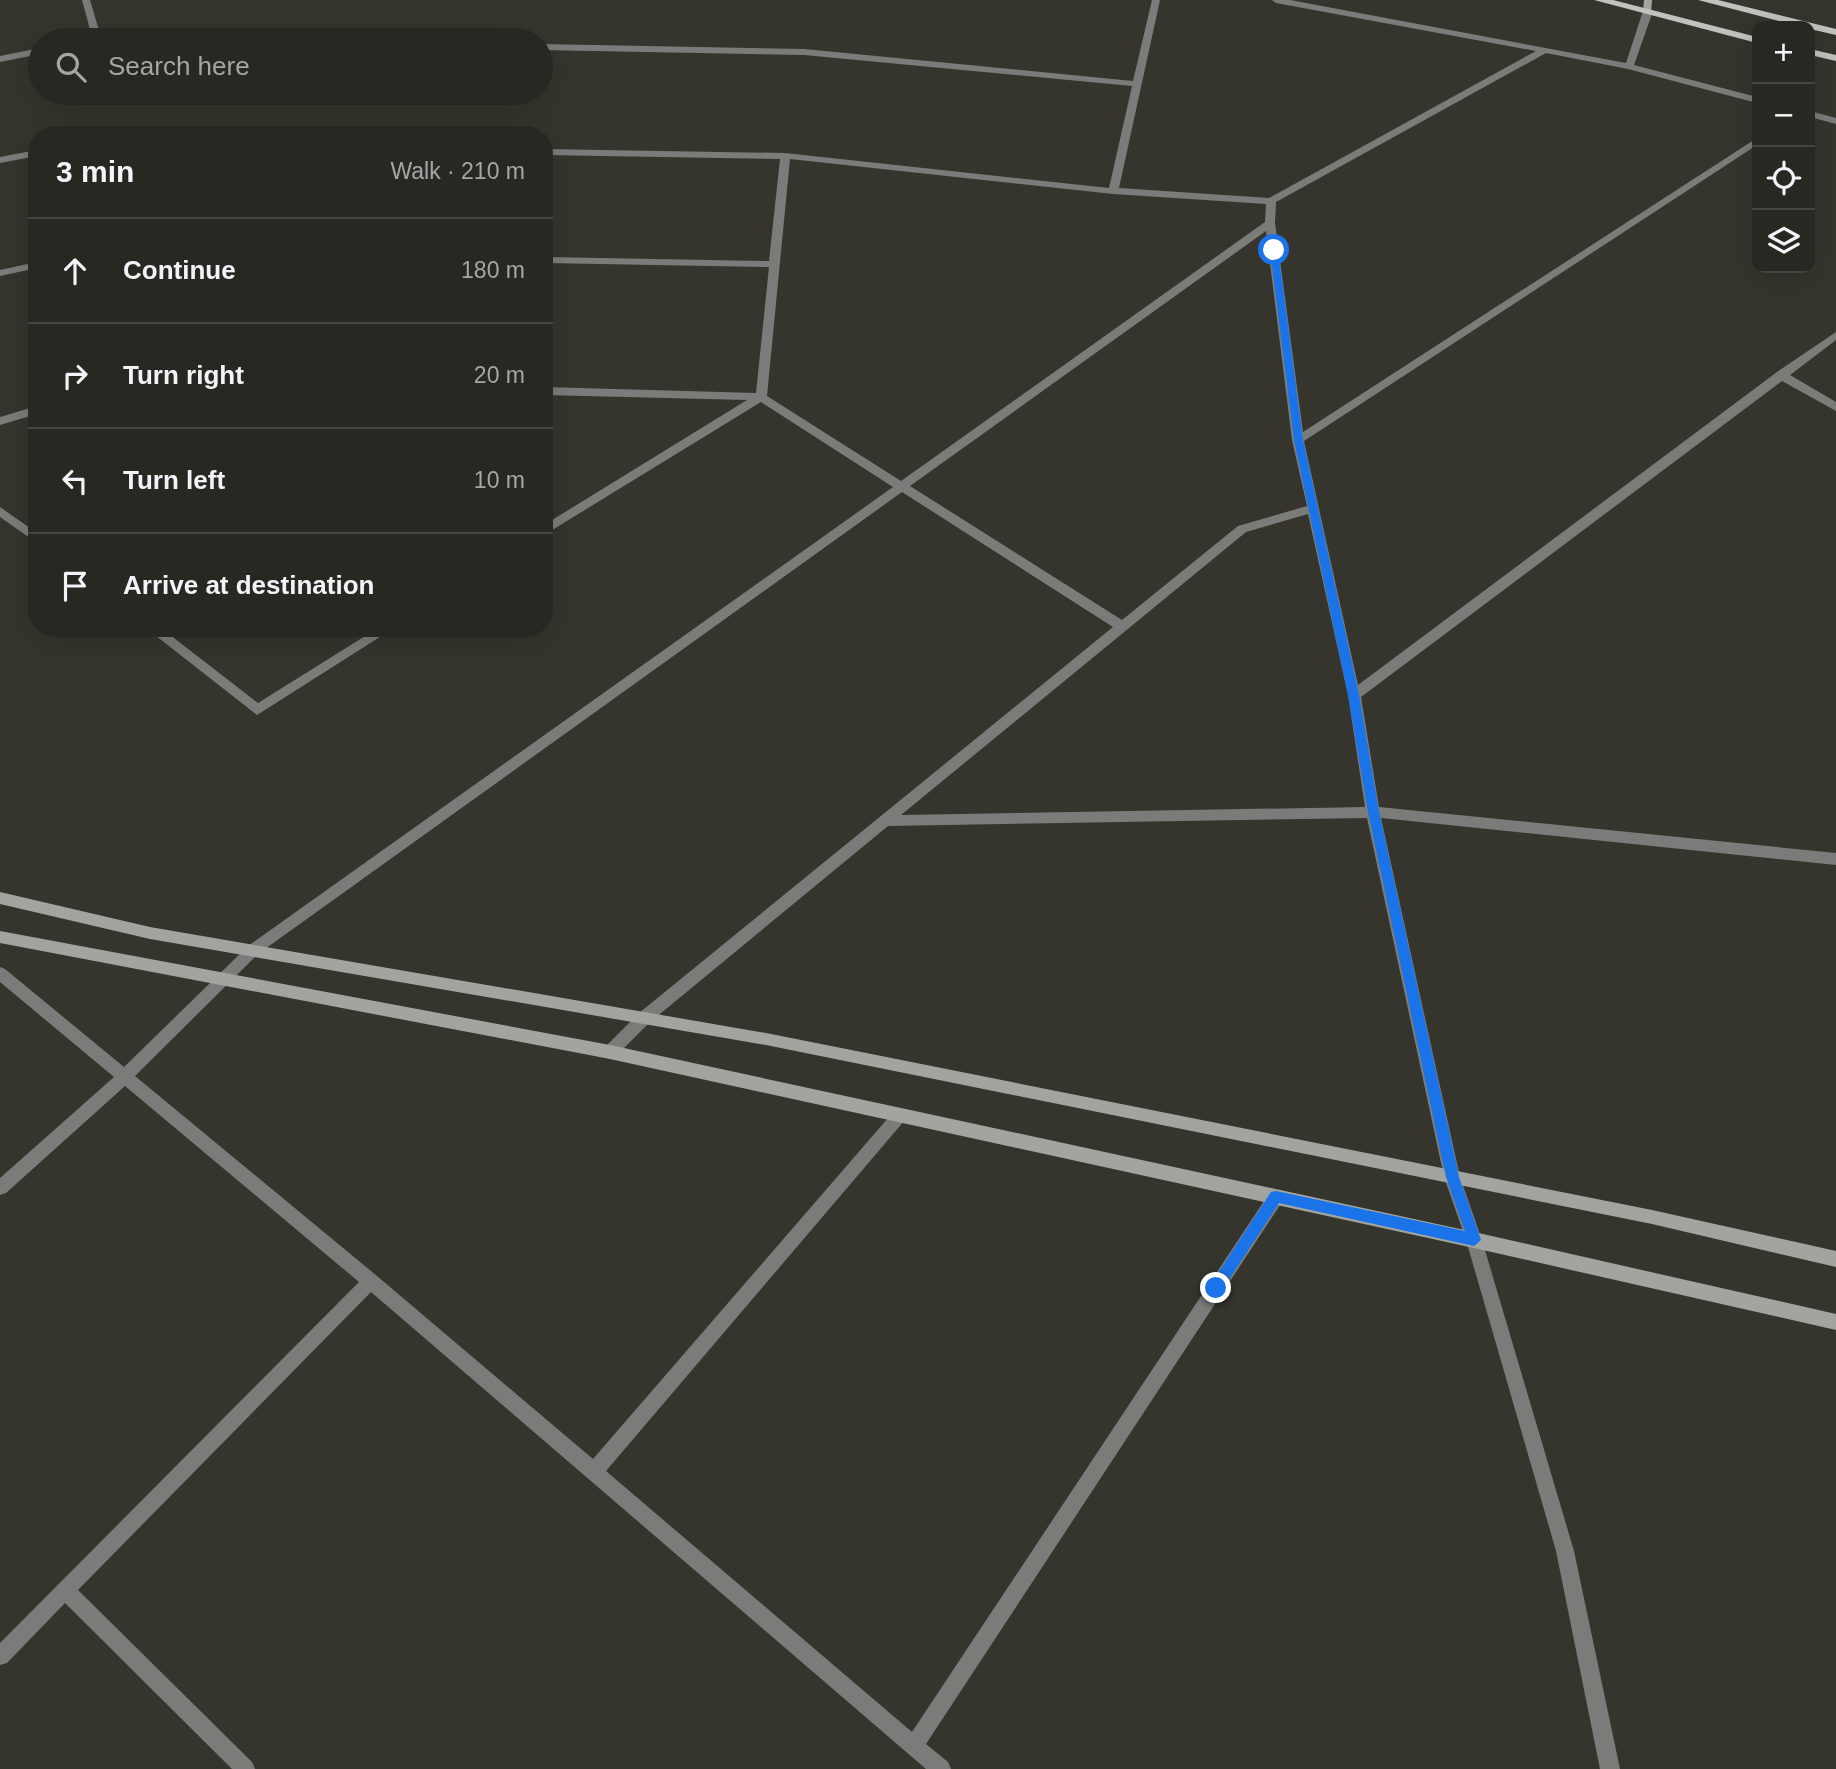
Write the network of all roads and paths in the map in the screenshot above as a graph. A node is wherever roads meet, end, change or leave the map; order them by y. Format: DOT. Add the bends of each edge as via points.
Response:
graph roads {
  1 [pos="86,0"];
  2 [pos="1156,0"];
  3 [pos="1276,0"];
  4 [pos="1600,0"];
  5 [pos="1704,0"];
  6 [pos="1648,5"];
  7 [pos="92,28"];
  8 [pos="1836,32"];
  9 [pos="1752,38"];
  10 [pos="553,47"];
  11 [pos="1545,50"];
  12 [pos="28,53"];
  13 [pos="1815,53"];
  14 [pos="1836,58"];
  15 [pos="0,59"];
  16 [pos="1629,66"];
  17 [pos="1137,84"];
  18 [pos="1752,99"];
  19 [pos="1815,115"];
  20 [pos="1836,121"];
  21 [pos="1752,144"];
  22 [pos="553,152"];
  23 [pos="28,155"];
  24 [pos="786,156"];
  25 [pos="0,160"];
  26 [pos="1113,191"];
  27 [pos="1271,201"];
  28 [pos="1270,223"];
  29 [pos="553,260"];
  30 [pos="774,264"];
  31 [pos="28,267"];
  32 [pos="0,273"];
  33 [pos="1836,335"];
  34 [pos="1781,376"];
  35 [pos="553,391"];
  36 [pos="761,397"];
  37 [pos="1836,407"];
  38 [pos="28,413"];
  39 [pos="0,421"];
  40 [pos="1298,440"];
  41 [pos="903,488"];
  42 [pos="1313,508"];
  43 [pos="0,511"];
  44 [pos="553,525"];
  45 [pos="28,532"];
  46 [pos="1121,626"];
  47 [pos="164,637"];
  48 [pos="374,637"];
  49 [pos="1354,695"];
  50 [pos="1373,812"];
  51 [pos="885,821"];
  52 [pos="1836,859"];
  53 [pos="0,898"];
  54 [pos="0,937"];
  55 [pos="253,950"];
  56 [pos="0,973"];
  57 [pos="224,979"];
  58 [pos="644,1018"];
  59 [pos="610,1052"];
  60 [pos="125,1076"];
  61 [pos="900,1115"];
  62 [pos="1452,1177"];
  63 [pos="0,1188"];
  64 [pos="1276,1197"];
  65 [pos="1474,1240"];
  66 [pos="1836,1259"];
  67 [pos="370,1281"];
  68 [pos="1836,1322"];
  69 [pos="594,1471"];
  70 [pos="65,1590"];
  71 [pos="0,1656"];
  72 [pos="915,1746"];
  73 [pos="245,1769"];
  74 [pos="941,1769"];
  75 [pos="1610,1769"];
  1 -- 7 [label="street"];
  2 -- 17 [label="street"];
  3 -- 11 [label="street"];
  4 -- 6 [label="main road"];
  5 -- 8 [label="main road"];
  6 -- 9 [label="main road"];
  6 -- 16 [label="street"];
  10 -- 17 [label="street" via="804,52"];
  11 -- 16 [label="street"];
  11 -- 27 [label="street"];
  12 -- 15 [label="street"];
  13 -- 14 [label="main road"];
  16 -- 18 [label="street"];
  17 -- 26 [label="street"];
  19 -- 20 [label="street"];
  21 -- 40 [label="street"];
  22 -- 24 [label="street"];
  23 -- 25 [label="street"];
  24 -- 26 [label="street"];
  24 -- 30 [label="street"];
  26 -- 27 [label="street"];
  27 -- 28 [label="street"];
  28 -- 40 [label="street"];
  28 -- 41 [label="street"];
  29 -- 30 [label="street"];
  30 -- 36 [label="street"];
  31 -- 32 [label="street"];
  33 -- 34 [label="street"];
  34 -- 37 [label="street"];
  34 -- 49 [label="street"];
  35 -- 36 [label="street"];
  36 -- 41 [label="street"];
  36 -- 44 [label="street"];
  38 -- 39 [label="street"];
  40 -- 42 [label="street"];
  41 -- 46 [label="street"];
  41 -- 55 [label="street"];
  42 -- 46 [label="street" via="1242,528"];
  42 -- 49 [label="street"];
  43 -- 45 [label="street"];
  46 -- 51 [label="street"];
  47 -- 48 [label="street" via="257,710"];
  49 -- 50 [label="street"];
  50 -- 51 [label="street"];
  50 -- 52 [label="street"];
  50 -- 62 [label="street"];
  51 -- 58 [label="street"];
  53 -- 55 [label="street" via="150,933"];
  54 -- 57 [label="street"];
  55 -- 57 [label="street"];
  55 -- 58 [label="street"];
  56 -- 60 [label="street"];
  57 -- 59 [label="street"];
  57 -- 60 [label="street"];
  58 -- 59 [label="street"];
  58 -- 62 [label="street"];
  59 -- 61 [label="street"];
  60 -- 63 [label="street"];
  60 -- 67 [label="street"];
  61 -- 64 [label="street"];
  61 -- 69 [label="street"];
  62 -- 65 [label="street"];
  62 -- 66 [label="street"];
  64 -- 65 [label="street"];
  64 -- 72 [label="street"];
  65 -- 68 [label="street"];
  65 -- 75 [label="street" via="1565,1552"];
  67 -- 69 [label="street"];
  67 -- 70 [label="street"];
  69 -- 72 [label="street"];
  70 -- 71 [label="street"];
  70 -- 73 [label="street"];
  72 -- 74 [label="street"];
}
